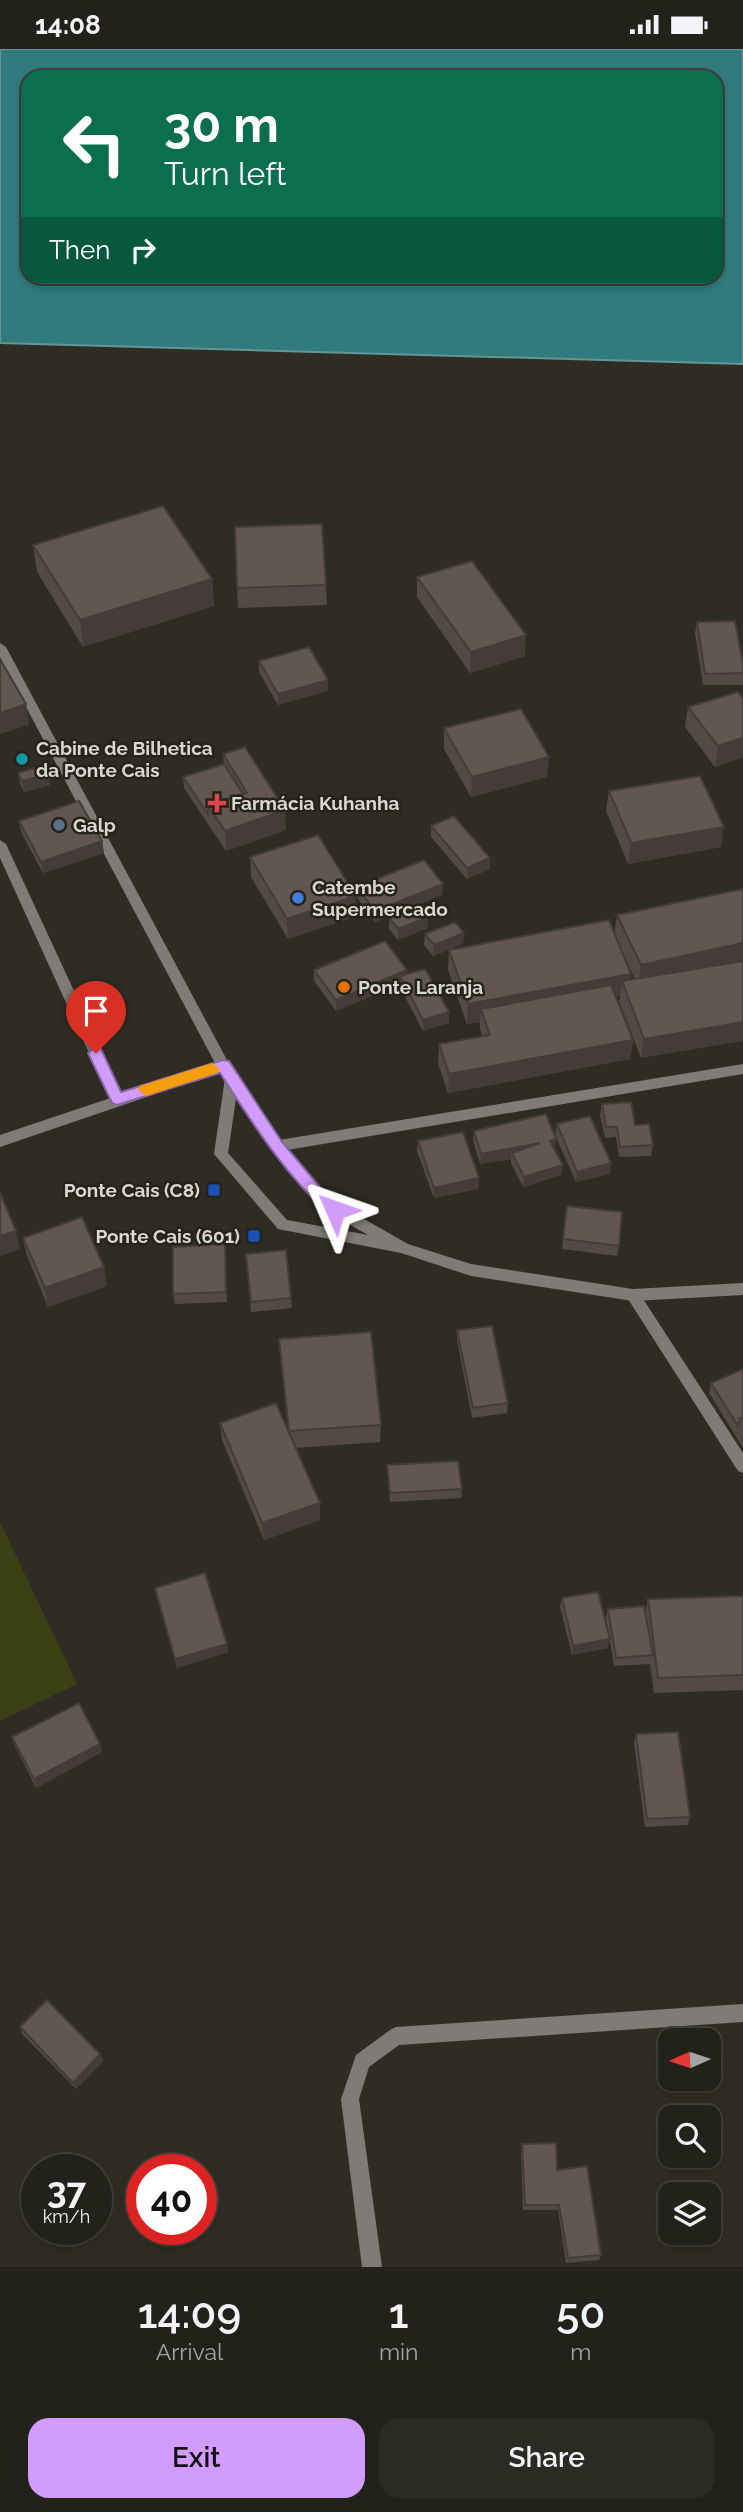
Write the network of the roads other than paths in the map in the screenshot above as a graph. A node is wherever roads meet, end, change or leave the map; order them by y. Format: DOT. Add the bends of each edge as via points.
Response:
graph roads {
  1 [pos="0,647"];
  2 [pos="0,844"];
  3 [pos="223,1066"];
  4 [pos="743,1069"];
  5 [pos="232,1078"];
  6 [pos="117,1099"];
  7 [pos="0,1141"];
  8 [pos="276,1146"];
  9 [pos="402,1248"];
  10 [pos="743,1289"];
  11 [pos="633,1295"];
  12 [pos="743,1466"];
  13 [pos="743,2013"];
  14 [pos="372,2267"];
  1 -- 3 [label="street"];
  2 -- 6 [label="street"];
  3 -- 5 [label="street"];
  3 -- 6 [label="street"];
  4 -- 8 [label="street"];
  5 -- 8 [label="street"];
  5 -- 9 [label="street" via="221,1154 283,1225"];
  6 -- 7 [label="street"];
  8 -- 9 [label="street" via="335,1210"];
  9 -- 11 [label="street" via="471,1270"];
  10 -- 11 [label="street"];
  11 -- 12 [label="street"];
  13 -- 14 [label="street" via="396,2036 362,2061 350,2099"];
}
